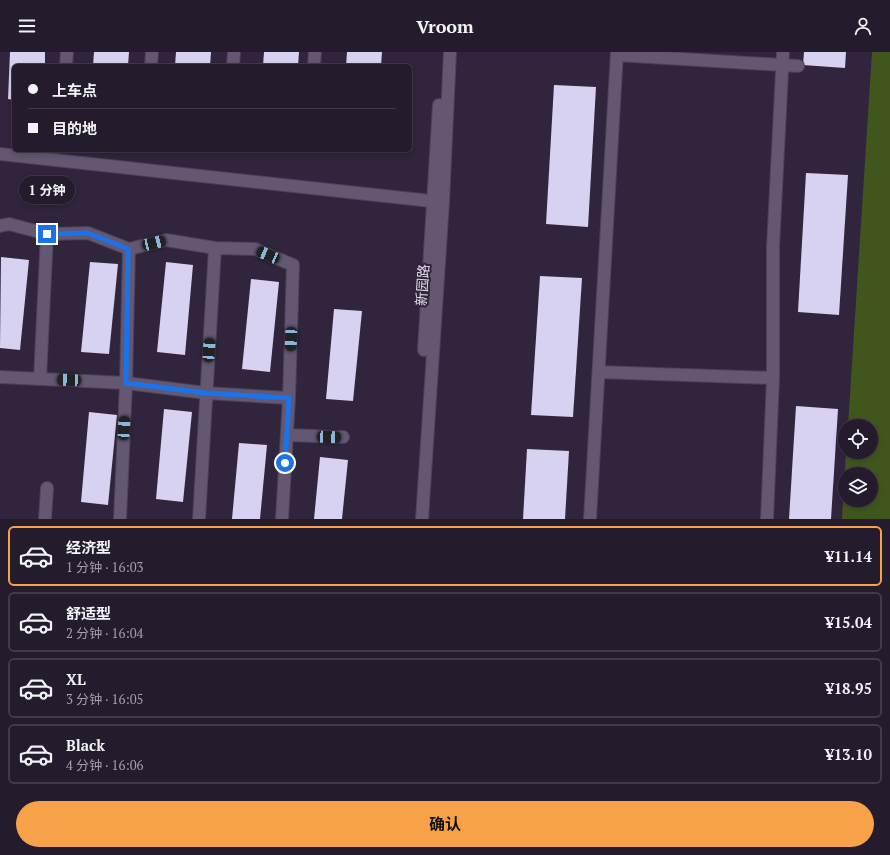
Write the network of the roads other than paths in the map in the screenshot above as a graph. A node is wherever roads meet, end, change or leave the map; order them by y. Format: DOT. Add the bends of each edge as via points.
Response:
graph roads {
  1 [pos="67,52"];
  2 [pos="152,52"];
  3 [pos="234,52"];
  4 [pos="315,52"];
  5 [pos="443,52"];
  6 [pos="450,52"];
  7 [pos="783,52"];
  8 [pos="617,54"];
  9 [pos="66,64"];
  10 [pos="151,64"];
  11 [pos="233,64"];
  12 [pos="314,64"];
  13 [pos="782,65"];
  14 [pos="798,66"];
  15 [pos="0,154"];
  16 [pos="438,202"];
  17 [pos="0,226"];
  18 [pos="47,234"];
  19 [pos="215,248"];
  20 [pos="128,249"];
  21 [pos="599,372"];
  22 [pos="0,377"];
  23 [pos="773,378"];
  24 [pos="40,379"];
  25 [pos="126,383"];
  26 [pos="206,393"];
  27 [pos="289,398"];
  28 [pos="287,435"];
  29 [pos="343,437"];
  30 [pos="47,488"];
  31 [pos="45,519"];
  32 [pos="120,519"];
  33 [pos="198,519"];
  34 [pos="282,519"];
  35 [pos="415,519"];
  36 [pos="422,519"];
  37 [pos="590,519"];
  38 [pos="767,519"];
  1 -- 9 [label="street"];
  2 -- 10 [label="street"];
  3 -- 11 [label="street"];
  4 -- 12 [label="street"];
  5 -- 16 [label="street, 新园路"];
  6 -- 16 [label="street, 新园路"];
  7 -- 13 [label="street"];
  8 -- 13 [label="street"];
  8 -- 21 [label="street"];
  13 -- 14 [label="street"];
  13 -- 23 [label="street" via="773,247"];
  15 -- 16 [label="street"];
  16 -- 35 [label="street, 新园路"];
  16 -- 36 [label="street, 新园路"];
  17 -- 18 [label="street" via="9,224"];
  18 -- 20 [label="street" via="88,233"];
  18 -- 24 [label="street"];
  19 -- 20 [label="street" via="166,240"];
  19 -- 26 [label="street"];
  19 -- 27 [label="street" via="255,249 293,265"];
  20 -- 25 [label="street"];
  21 -- 23 [label="street"];
  21 -- 37 [label="street"];
  22 -- 24 [label="street"];
  23 -- 38 [label="street"];
  24 -- 25 [label="street"];
  25 -- 26 [label="street"];
  25 -- 32 [label="street"];
  26 -- 27 [label="street"];
  26 -- 33 [label="street"];
  27 -- 28 [label="street"];
  28 -- 29 [label="street"];
  28 -- 34 [label="street"];
  30 -- 31 [label="street"];
}
